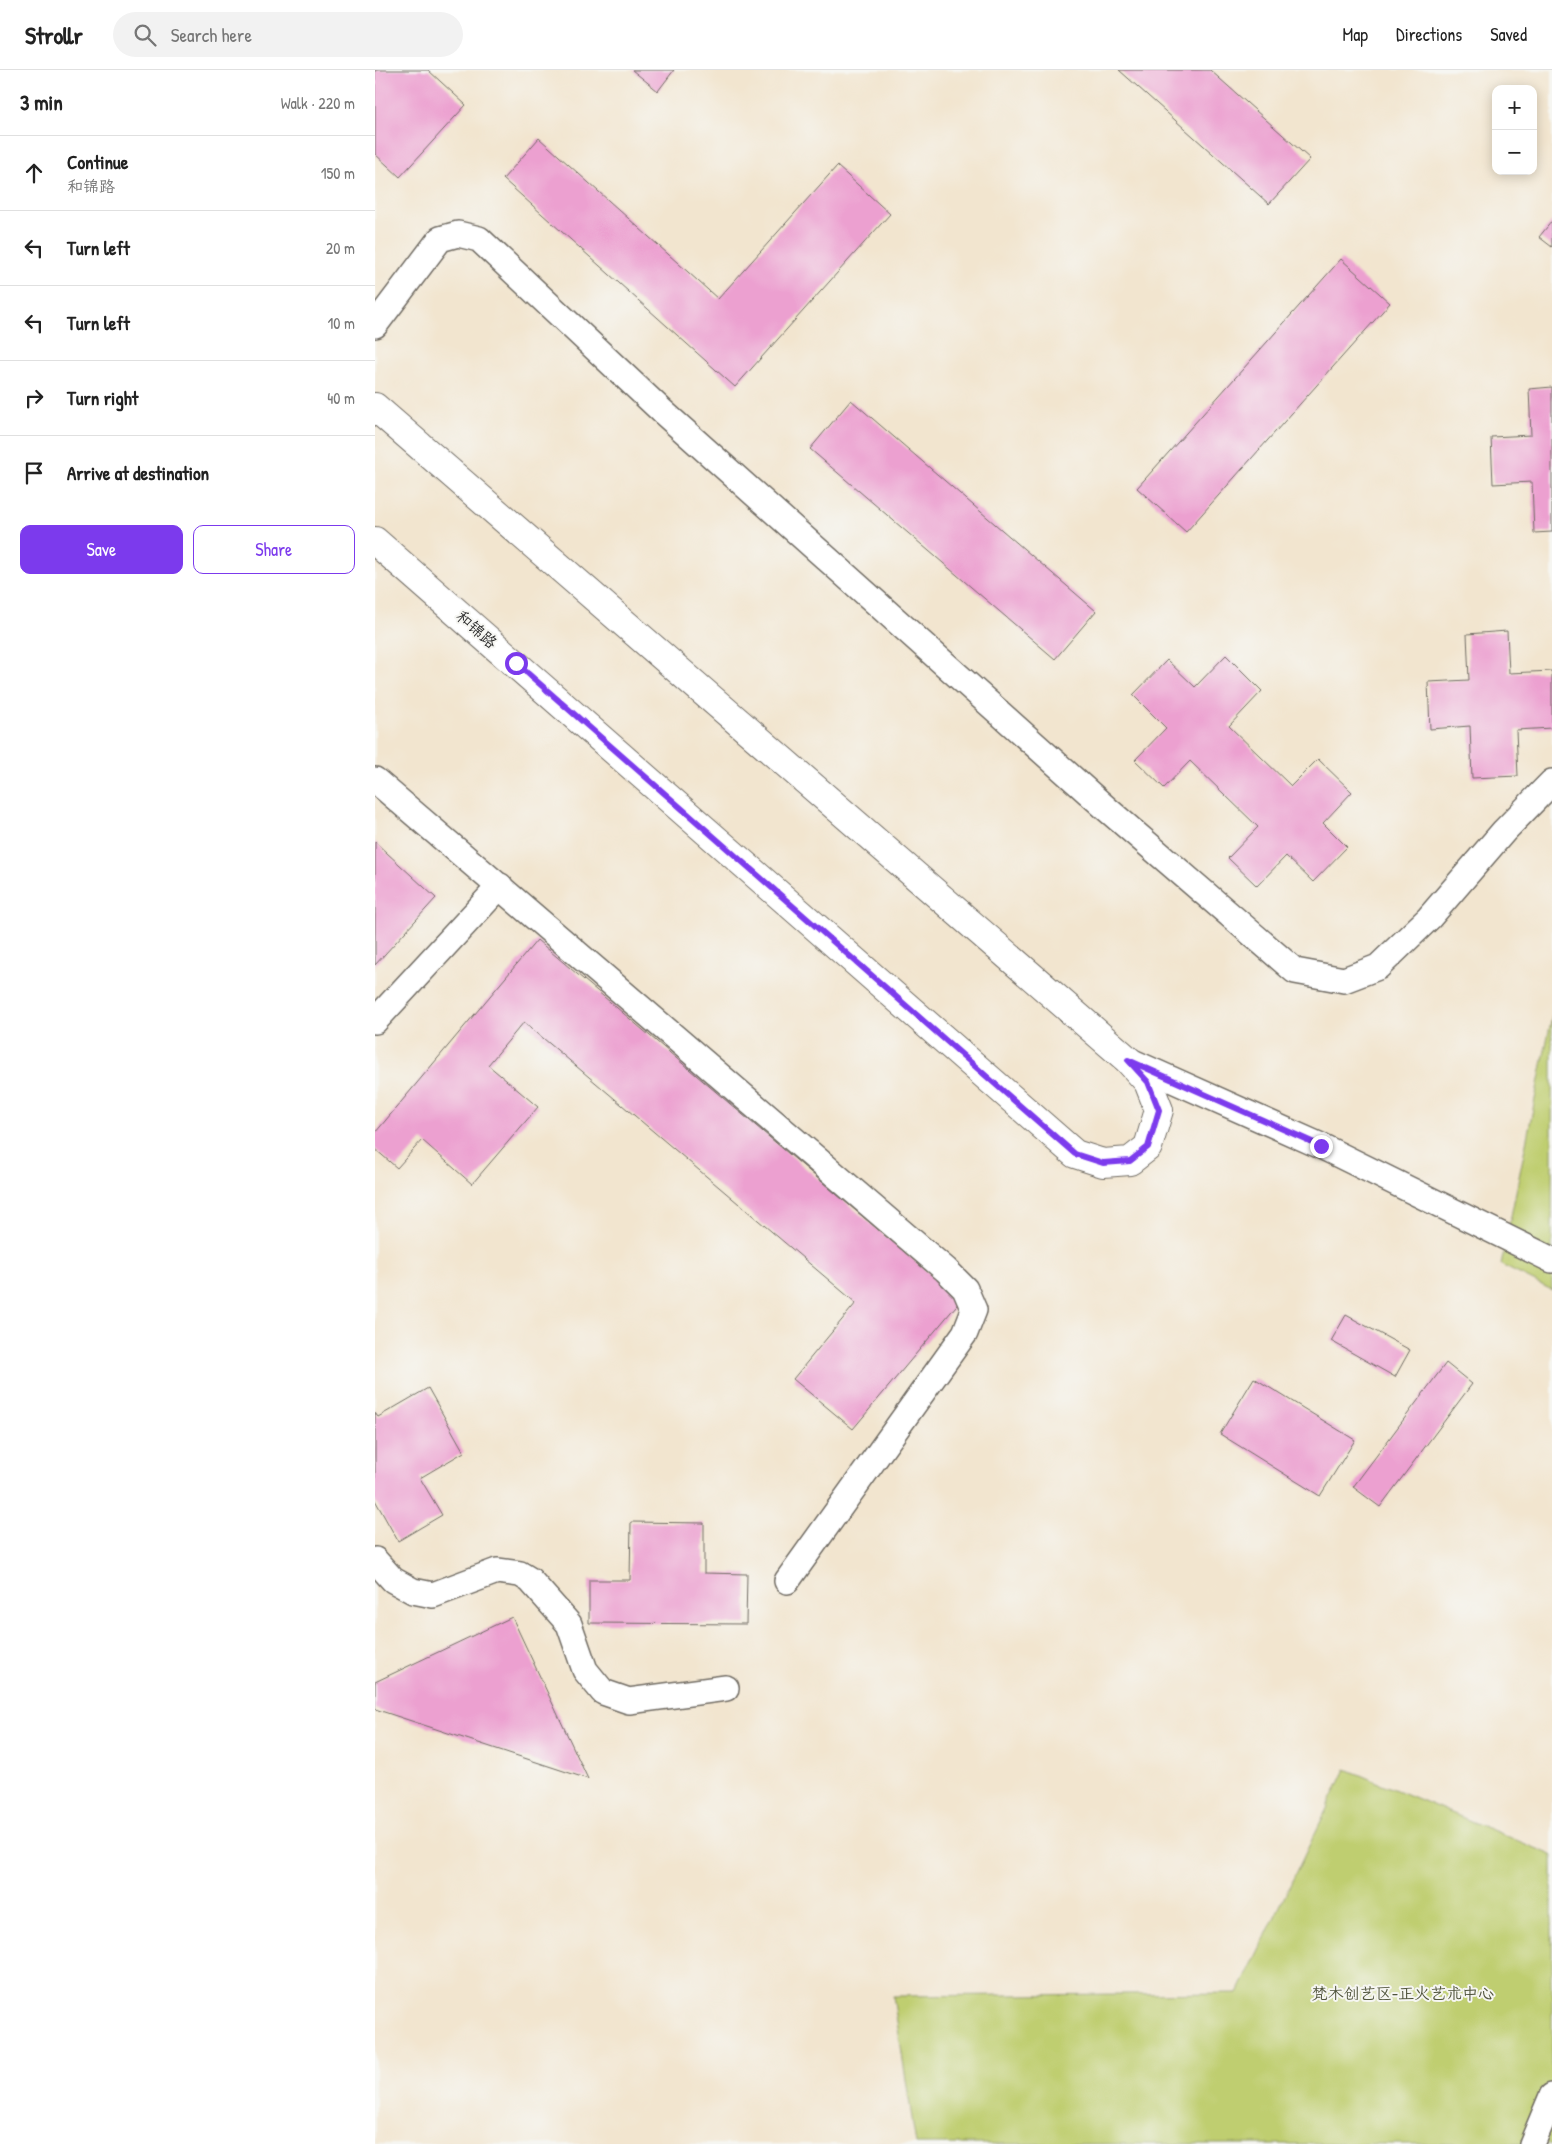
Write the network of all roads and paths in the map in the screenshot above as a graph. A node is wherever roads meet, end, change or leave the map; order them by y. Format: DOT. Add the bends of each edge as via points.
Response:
graph roads {
  1 [pos="375,325"];
  2 [pos="375,407"];
  3 [pos="375,541"];
  4 [pos="375,780"];
  5 [pos="1552,782"];
  6 [pos="501,886"];
  7 [pos="375,1021"];
  8 [pos="1128,1060"];
  9 [pos="1552,1260"];
  10 [pos="375,1560"];
  11 [pos="787,1581"];
  12 [pos="725,1688"];
  13 [pos="1552,2096"];
  14 [pos="1532,2144"];
  1 -- 5 [label="street" via="440,239 458,234 479,239 685,432 1100,804 1295,971 1344,980 1378,967 1429,918 1504,831"];
  2 -- 8 [label="street"];
  3 -- 8 [label="street, 和锦路" via="1075,1154 1103,1163 1130,1161 1148,1147 1159,1110 1148,1082"];
  4 -- 6 [label="street"];
  6 -- 7 [label="street"];
  6 -- 11 [label="street" via="946,1270 965,1289 974,1310 965,1333"];
  8 -- 9 [label="street" via="1321,1146"];
  10 -- 12 [label="street" via="393,1580 413,1591 433,1595 497,1571 520,1574 530,1580 569,1624 585,1670 603,1692 629,1701"];
  13 -- 14 [label="street"];
}
